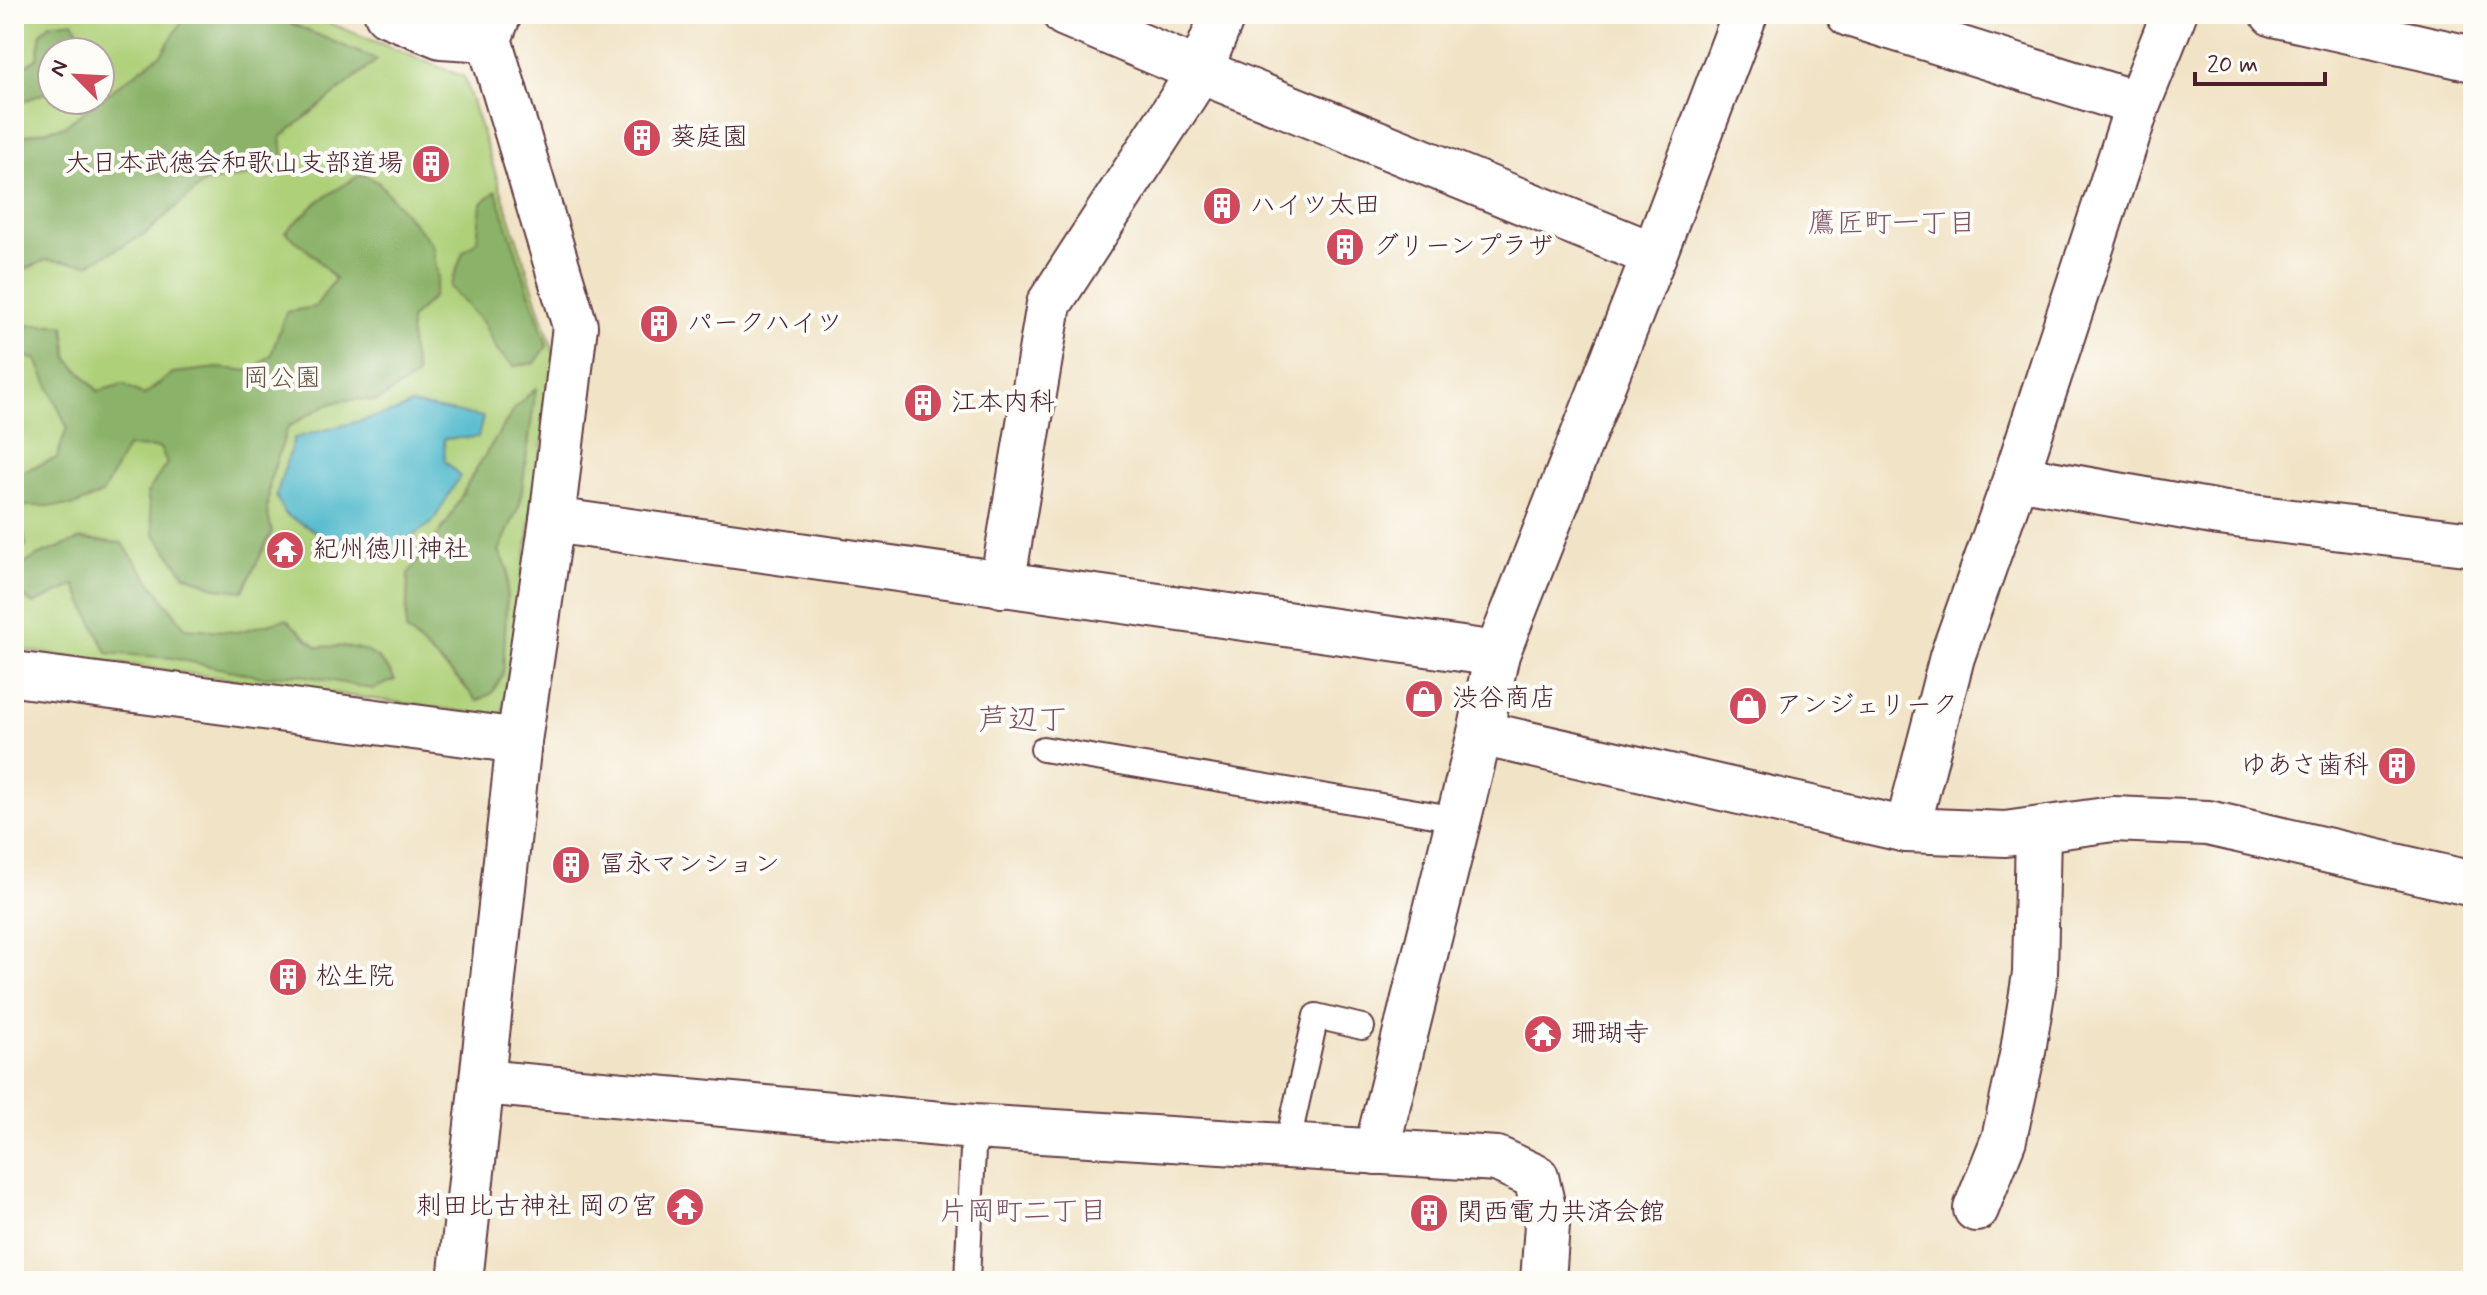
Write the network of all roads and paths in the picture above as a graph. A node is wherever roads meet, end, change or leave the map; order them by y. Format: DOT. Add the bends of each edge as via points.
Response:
graph roads {
  1 [pos="387,14"];
  2 [pos="1065,14"];
  3 [pos="1223,14"];
  4 [pos="1745,14"];
  5 [pos="1849,14"];
  6 [pos="2174,14"];
  7 [pos="2273,14"];
  8 [pos="494,26"];
  9 [pos="2473,59"];
  10 [pos="1200,71"];
  11 [pos="2138,104"];
  12 [pos="1654,255"];
  13 [pos="2016,477"];
  14 [pos="552,520"];
  15 [pos="2473,544"];
  16 [pos="1002,585"];
  17 [pos="1497,654"];
  18 [pos="14,674"];
  19 [pos="1480,733"];
  20 [pos="519,741"];
  21 [pos="1043,749"];
  22 [pos="1458,819"];
  23 [pos="1907,830"];
  24 [pos="2038,830"];
  25 [pos="2473,884"];
  26 [pos="1362,1027"];
  27 [pos="482,1082"];
  28 [pos="974,1127"];
  29 [pos="1287,1146"];
  30 [pos="1376,1152"];
  31 [pos="1976,1209"];
  32 [pos="460,1281"];
  33 [pos="967,1281"];
  34 [pos="1543,1281"];
  1 -- 8 [label="street" via="441,36"];
  2 -- 10 [label="street"];
  3 -- 10 [label="street"];
  4 -- 12 [label="street"];
  5 -- 11 [label="street"];
  6 -- 11 [label="street"];
  7 -- 9 [label="street"];
  8 -- 14 [label="street" via="575,326"];
  10 -- 12 [label="street"];
  10 -- 16 [label="street" via="1049,304"];
  11 -- 13 [label="street"];
  12 -- 17 [label="street"];
  13 -- 15 [label="street" via="2219,513"];
  13 -- 23 [label="street" via="1952,657"];
  14 -- 16 [label="street"];
  14 -- 20 [label="street"];
  16 -- 17 [label="street"];
  17 -- 19 [label="street"];
  18 -- 20 [label="street"];
  19 -- 22 [label="street"];
  19 -- 23 [label="street"];
  20 -- 27 [label="street"];
  21 -- 22 [label="lane"];
  22 -- 30 [label="street"];
  23 -- 24 [label="street"];
  24 -- 25 [label="street" via="2113,819 2208,823"];
  24 -- 31 [label="street" via="2035,974 2023,1051 2004,1139"];
  26 -- 29 [label="lane" via="1316,1016"];
  27 -- 28 [label="street"];
  27 -- 32 [label="street"];
  28 -- 29 [label="street"];
  28 -- 33 [label="lane"];
  29 -- 30 [label="street"];
  30 -- 34 [label="street" via="1497,1159 1536,1177 1547,1225"];
}
